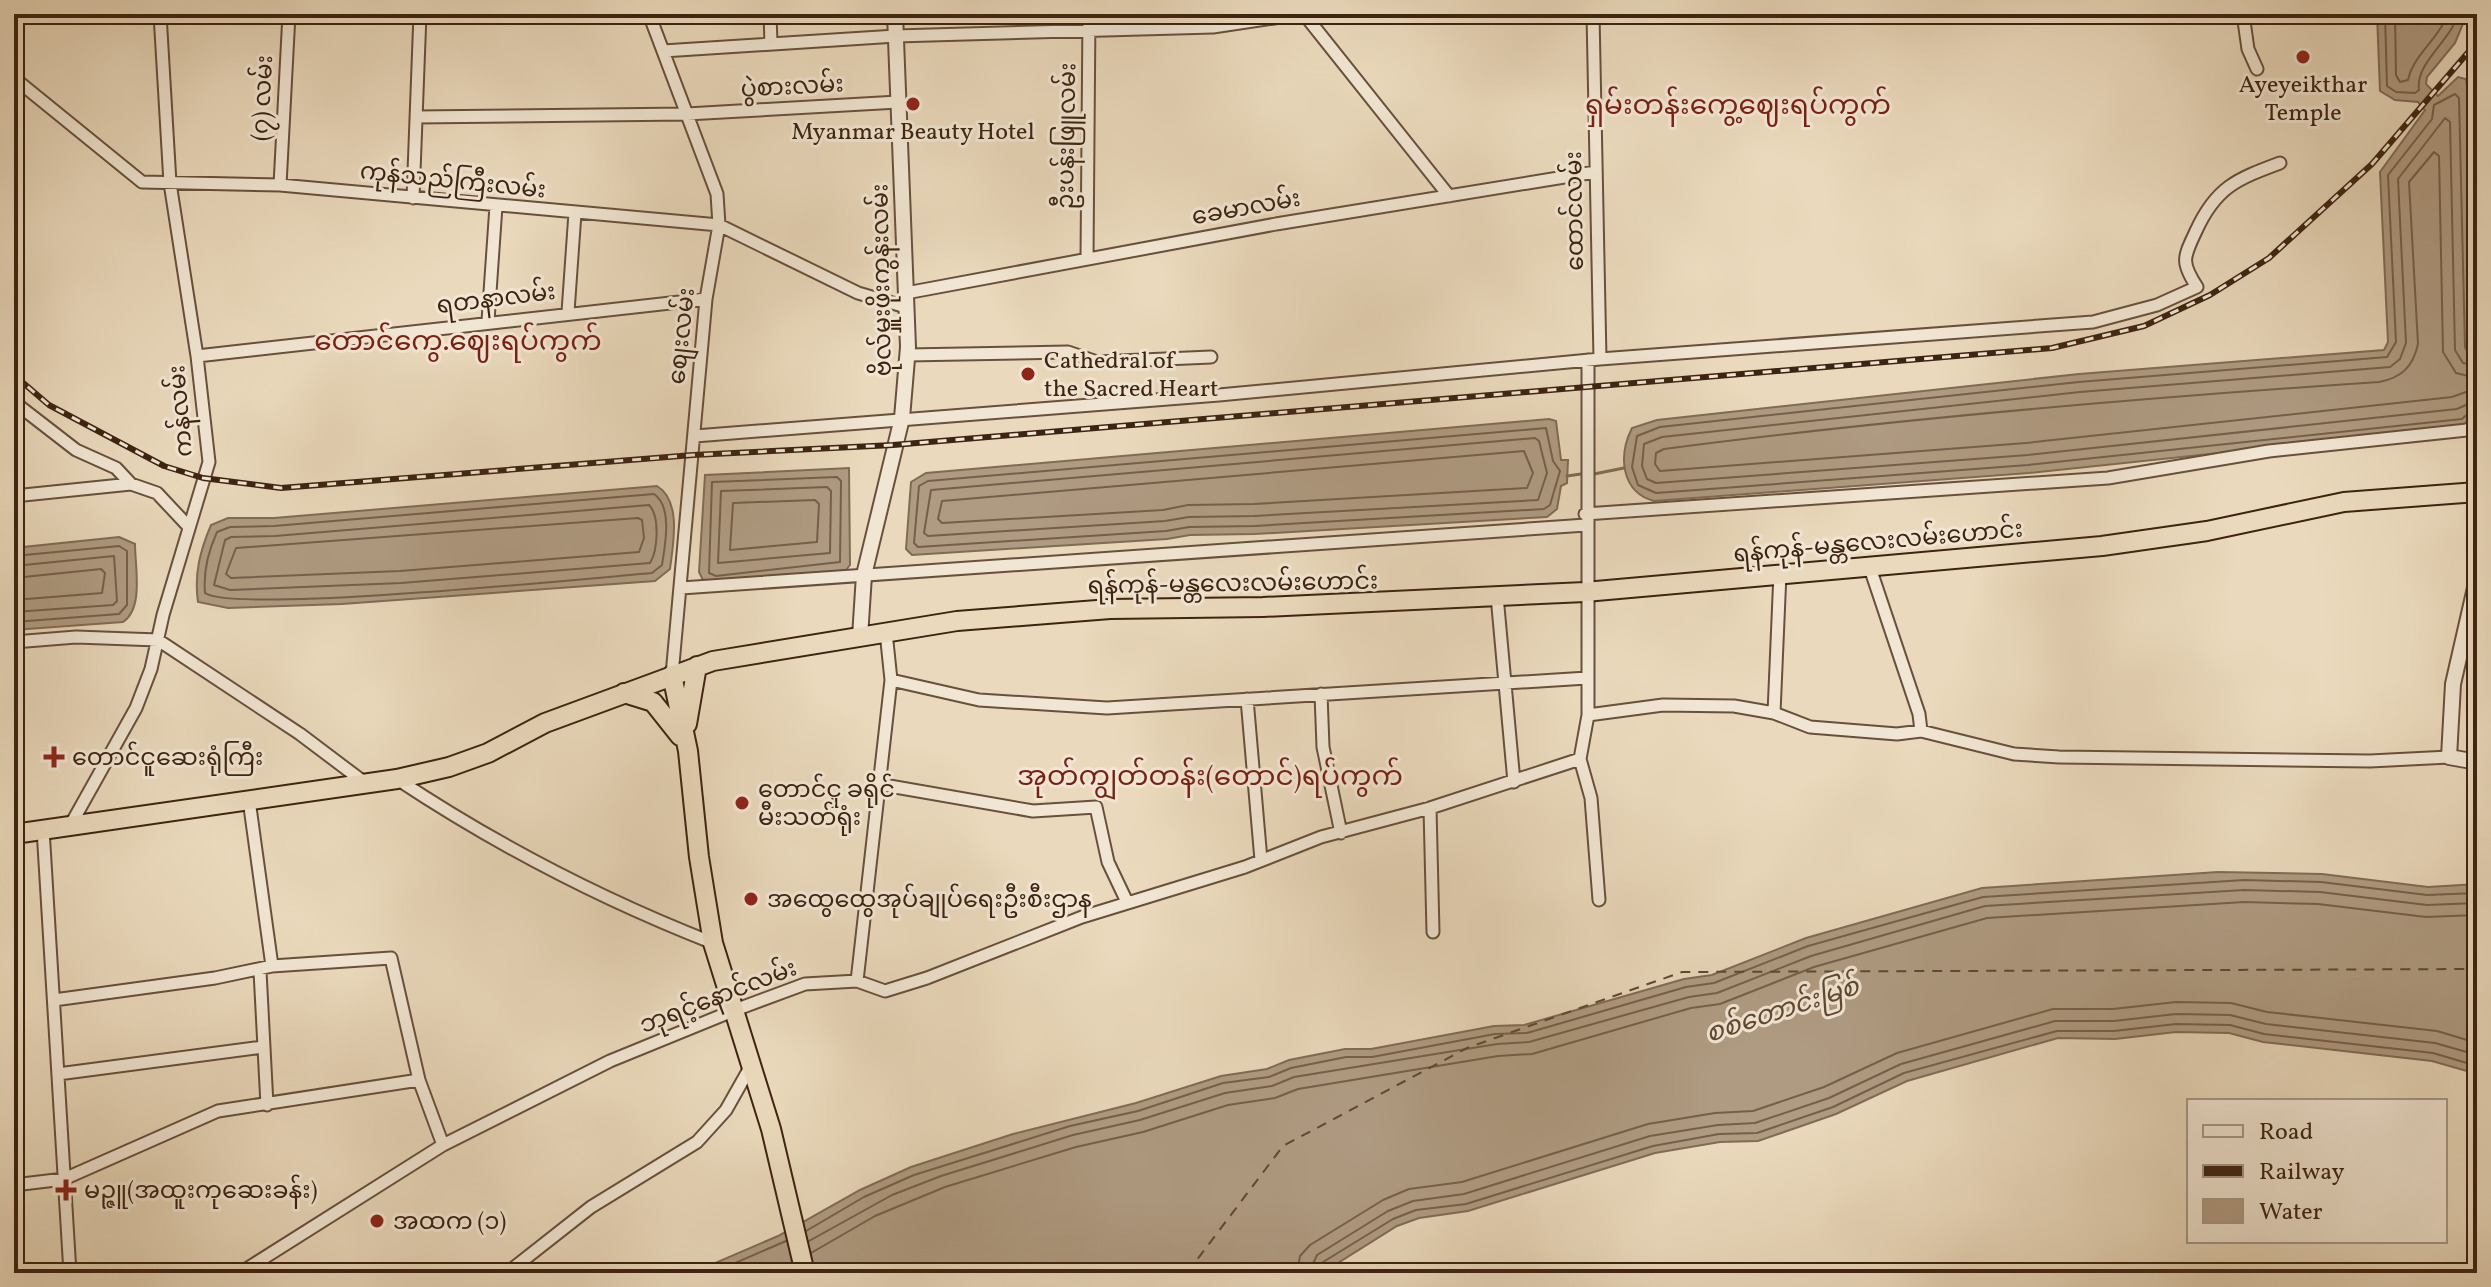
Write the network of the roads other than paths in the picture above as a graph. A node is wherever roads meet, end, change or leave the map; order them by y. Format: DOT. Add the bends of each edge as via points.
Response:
graph roads {
  1 [pos="160,14"];
  2 [pos="289,14"];
  3 [pos="420,14"];
  4 [pos="649,14"];
  5 [pos="770,14"];
  6 [pos="895,14"];
  7 [pos="1089,14"];
  8 [pos="1298,14"];
  9 [pos="1593,14"];
  10 [pos="2243,14"];
  11 [pos="1089,33"];
  12 [pos="896,36"];
  13 [pos="771,44"];
  14 [pos="663,51"];
  15 [pos="2257,69"];
  16 [pos="14,78"];
  17 [pos="898,102"];
  18 [pos="687,114"];
  19 [pos="416,117"];
  20 [pos="2477,121"];
  21 [pos="2280,163"];
  22 [pos="1595,172"];
  23 [pos="170,183"];
  24 [pos="280,185"];
  25 [pos="1449,196"];
  26 [pos="413,198"];
  27 [pos="496,206"];
  28 [pos="575,213"];
  29 [pos="719,225"];
  30 [pos="2477,244"];
  31 [pos="1087,258"];
  32 [pos="706,299"];
  33 [pos="906,300"];
  34 [pos="568,312"];
  35 [pos="488,321"];
  36 [pos="907,355"];
  37 [pos="197,356"];
  38 [pos="1211,357"];
  39 [pos="1594,360"];
  40 [pos="14,402"];
  41 [pos="2477,415"];
  42 [pos="902,418"];
  43 [pos="695,436"];
  44 [pos="131,484"];
  45 [pos="2477,492"];
  46 [pos="14,496"];
  47 [pos="1586,519"];
  48 [pos="188,526"];
  49 [pos="1869,565"];
  50 [pos="1780,573"];
  51 [pos="864,575"];
  52 [pos="2477,579"];
  53 [pos="681,588"];
  54 [pos="1585,592"];
  55 [pos="1497,596"];
  56 [pos="886,632"];
  57 [pos="860,637"];
  58 [pos="158,640"];
  59 [pos="14,642"];
  60 [pos="697,666"];
  61 [pos="672,675"];
  62 [pos="1587,678"];
  63 [pos="891,680"];
  64 [pos="1503,684"];
  65 [pos="621,693"];
  66 [pos="1321,694"];
  67 [pos="1247,699"];
  68 [pos="1774,713"];
  69 [pos="1588,715"];
  70 [pos="1921,731"];
  71 [pos="688,751"];
  72 [pos="2449,757"];
  73 [pos="1580,759"];
  74 [pos="2477,762"];
  75 [pos="397,779"];
  76 [pos="1514,782"];
  77 [pos="365,783"];
  78 [pos="878,784"];
  79 [pos="249,800"];
  80 [pos="1430,808"];
  81 [pos="70,826"];
  82 [pos="43,829"];
  83 [pos="1341,833"];
  84 [pos="14,834"];
  85 [pos="1261,860"];
  86 [pos="1599,900"];
  87 [pos="1127,902"];
  88 [pos="1433,932"];
  89 [pos="713,943"];
  90 [pos="266,968"];
  91 [pos="857,981"];
  92 [pos="54,1000"];
  93 [pos="735,1010"];
  94 [pos="263,1047"];
  95 [pos="752,1064"];
  96 [pos="58,1074"];
  97 [pos="419,1080"];
  98 [pos="267,1105"];
  99 [pos="443,1145"];
  100 [pos="64,1179"];
  101 [pos="14,1185"];
  102 [pos="70,1273"];
  103 [pos="240,1273"];
  104 [pos="507,1273"];
  105 [pos="805,1273"];
  1 -- 23 [label="street, ကန်လမ်း"];
  2 -- 24 [label="street, (၇) လမ်း"];
  3 -- 19 [label="street"];
  4 -- 14 [label="street, စျေးလမ်း"];
  5 -- 13 [label="street"];
  6 -- 12 [label="street, ဗိုလ်မှူးဖိုးကွန်းလမ်း"];
  7 -- 11 [label="street, ဦးပန်းဖြူလမ်း"];
  8 -- 11 [label="street" via="1213,27"];
  8 -- 25 [label="street"];
  9 -- 22 [label="street, ထောင်လမ်း"];
  10 -- 15 [label="street"];
  11 -- 12 [label="street"];
  11 -- 31 [label="street, ဦးပန်းဖြူလမ်း"];
  12 -- 13 [label="street"];
  12 -- 17 [label="street, ဗိုလ်မှူးဖိုးကွန်းလမ်း"];
  13 -- 14 [label="street"];
  14 -- 18 [label="street, စျေးလမ်း"];
  16 -- 23 [label="street, ကုန်သည်ကြီးလမ်း" via="142,182"];
  17 -- 18 [label="street, ပွဲစားလမ်း"];
  17 -- 33 [label="street, ဗိုလ်မှူးဖိုးကွန်းလမ်း"];
  18 -- 19 [label="street, ပွဲစားလမ်း"];
  18 -- 29 [label="street, စျေးလမ်း" via="717,194"];
  19 -- 26 [label="street"];
  20 -- 30 [label="street"];
  21 -- 39 [label="street" via="2242,177 2205,210 2184,254 2197,287 2126,315 2038,328"];
  22 -- 25 [label="street, ခေမာလမ်း"];
  22 -- 39 [label="street, ထောင်လမ်း"];
  23 -- 24 [label="street, ကုန်သည်ကြီးလမ်း"];
  23 -- 37 [label="street, ကန်လမ်း"];
  24 -- 26 [label="street, ကုန်သည်ကြီးလမ်း"];
  25 -- 31 [label="street, ခေမာလမ်း"];
  26 -- 27 [label="street, ကုန်သည်ကြီးလမ်း"];
  27 -- 28 [label="street, ကုန်သည်ကြီးလမ်း"];
  27 -- 35 [label="street"];
  28 -- 29 [label="street, ကုန်သည်ကြီးလမ်း"];
  28 -- 34 [label="street"];
  29 -- 32 [label="street, စျေးလမ်း"];
  29 -- 33 [label="street, ကုန်သည်ကြီးလမ်း" via="858,293"];
  31 -- 33 [label="street, ခေမာလမ်း"];
  32 -- 34 [label="street, ရတနာလမ်း"];
  32 -- 43 [label="street, စျေးလမ်း"];
  33 -- 36 [label="street, ဗိုလ်မှူးဖိုးကွန်းလမ်း"];
  34 -- 35 [label="street, ရတနာလမ်း"];
  35 -- 37 [label="street, ရတနာလမ်း"];
  36 -- 38 [label="street" via="1068,352 1097,362"];
  36 -- 42 [label="street, ဗိုလ်မှူးဖိုးကွန်းလမ်း"];
  37 -- 48 [label="street, ကန်လမ်း" via="209,462"];
  39 -- 42 [label="street"];
  39 -- 47 [label="street, ထောင်လမ်း"];
  40 -- 44 [label="street" via="76,450 116,468"];
  41 -- 47 [label="street" via="2467,430 2269,451 2108,478"];
  42 -- 43 [label="street"];
  42 -- 51 [label="street, ဗိုလ်မှူးဖိုးကွန်းလမ်း"];
  43 -- 53 [label="street, စျေးလမ်း"];
  44 -- 46 [label="street"];
  44 -- 48 [label="street" via="157,493"];
  45 -- 49 [label="highway, ရန်ကုန်-မန္တလေးလမ်းဟောင်း" via="2344,502 2207,531 2102,546"];
  47 -- 51 [label="street"];
  47 -- 54 [label="street, ထောင်လမ်း"];
  48 -- 58 [label="street, ကန်လမ်း"];
  49 -- 50 [label="highway, ရန်ကုန်-မန္တလေးလမ်းဟောင်း"];
  49 -- 70 [label="street"];
  50 -- 54 [label="highway, ရန်ကုန်-မန္တလေးလမ်းဟောင်း"];
  50 -- 68 [label="street"];
  51 -- 53 [label="street"];
  51 -- 57 [label="street, ဗိုလ်မှူးဖိုးကွန်းလမ်း"];
  52 -- 72 [label="street" via="2453,684"];
  53 -- 61 [label="street, စျေးလမ်း"];
  54 -- 55 [label="highway, ရန်ကုန်-မန္တလေးလမ်းဟောင်း"];
  54 -- 62 [label="street, ထောင်လမ်း"];
  55 -- 56 [label="highway, ရန်ကုန်-မန္တလေးလမ်းဟောင်း" via="1031,613"];
  55 -- 64 [label="street"];
  56 -- 57 [label="highway, ရန်ကုန်-မန္တလေးလမ်းဟောင်း"];
  56 -- 63 [label="street"];
  57 -- 60 [label="highway, ရန်ကုန်-မန္တလေးလမ်းဟောင်း"];
  58 -- 59 [label="street" via="76,637"];
  58 -- 77 [label="street"];
  58 -- 81 [label="street, ကန်လမ်း" via="136,708"];
  60 -- 61 [label="highway, ရန်ကုန်-မန္တလေးလမ်းဟောင်း"];
  60 -- 71 [label="highway" via="687,719"];
  61 -- 65 [label="highway, ရန်ကုန်-မန္တလေးလမ်းဟောင်း"];
  61 -- 71 [label="highway"];
  62 -- 64 [label="street"];
  62 -- 69 [label="street, ထောင်လမ်း"];
  63 -- 67 [label="street" via="979,700 1080,706"];
  63 -- 78 [label="street"];
  64 -- 66 [label="street"];
  64 -- 76 [label="street"];
  65 -- 71 [label="highway" via="653,702"];
  65 -- 75 [label="highway, ရန်ကုန်-မန္တလေးလမ်းဟောင်း" via="488,753"];
  66 -- 67 [label="street"];
  66 -- 83 [label="street" via="1323,747"];
  67 -- 85 [label="street"];
  68 -- 69 [label="street" via="1734,706 1663,705"];
  68 -- 70 [label="street" via="1810,727"];
  69 -- 73 [label="street, ထောင်လမ်း"];
  70 -- 72 [label="street" via="2014,754 2059,757"];
  71 -- 89 [label="highway"];
  72 -- 74 [label="street"];
  73 -- 76 [label="street, ဘုရင့်နောင်လမ်း"];
  73 -- 86 [label="street" via="1591,798"];
  75 -- 77 [label="highway, ရန်ကုန်-မန္တလေးလမ်းဟောင်း"];
  75 -- 89 [label="street" via="462,822 660,922"];
  76 -- 80 [label="street, ဘုရင့်နောင်လမ်း"];
  77 -- 79 [label="highway, ရန်ကုန်-မန္တလေးလမ်းဟောင်း"];
  78 -- 87 [label="street" via="1033,811 1096,807 1108,862"];
  78 -- 91 [label="street"];
  79 -- 81 [label="highway, ရန်ကုန်-မန္တလေးလမ်းဟောင်း"];
  79 -- 90 [label="street"];
  80 -- 83 [label="street, ဘုရင့်နောင်လမ်း"];
  80 -- 88 [label="street"];
  81 -- 82 [label="highway, ရန်ကုန်-မန္တလေးလမ်းဟောင်း"];
  82 -- 84 [label="highway, ရန်ကုန်-မန္တလေးလမ်းဟောင်း"];
  82 -- 92 [label="street"];
  83 -- 85 [label="street, ဘုရင့်နောင်လမ်း"];
  85 -- 87 [label="street, ဘုရင့်နောင်လမ်း"];
  87 -- 91 [label="street, ဘုရင့်နောင်လမ်း" via="885,991"];
  89 -- 93 [label="highway"];
  90 -- 92 [label="street"];
  90 -- 94 [label="street"];
  90 -- 97 [label="street" via="391,958"];
  91 -- 93 [label="street, ဘုရင့်နောင်လမ်း" via="805,984"];
  92 -- 96 [label="street"];
  93 -- 95 [label="highway"];
  93 -- 99 [label="street, ဘုရင့်နောင်လမ်း" via="610,1061"];
  94 -- 96 [label="street"];
  94 -- 98 [label="street"];
  95 -- 104 [label="street" via="726,1110 697,1142 591,1207"];
  95 -- 105 [label="highway"];
  96 -- 100 [label="street"];
  97 -- 98 [label="street"];
  97 -- 99 [label="street"];
  98 -- 100 [label="street" via="218,1111"];
  99 -- 103 [label="street, ဘုရင့်နောင်လမ်း"];
  100 -- 101 [label="street"];
  100 -- 102 [label="street"];
}
